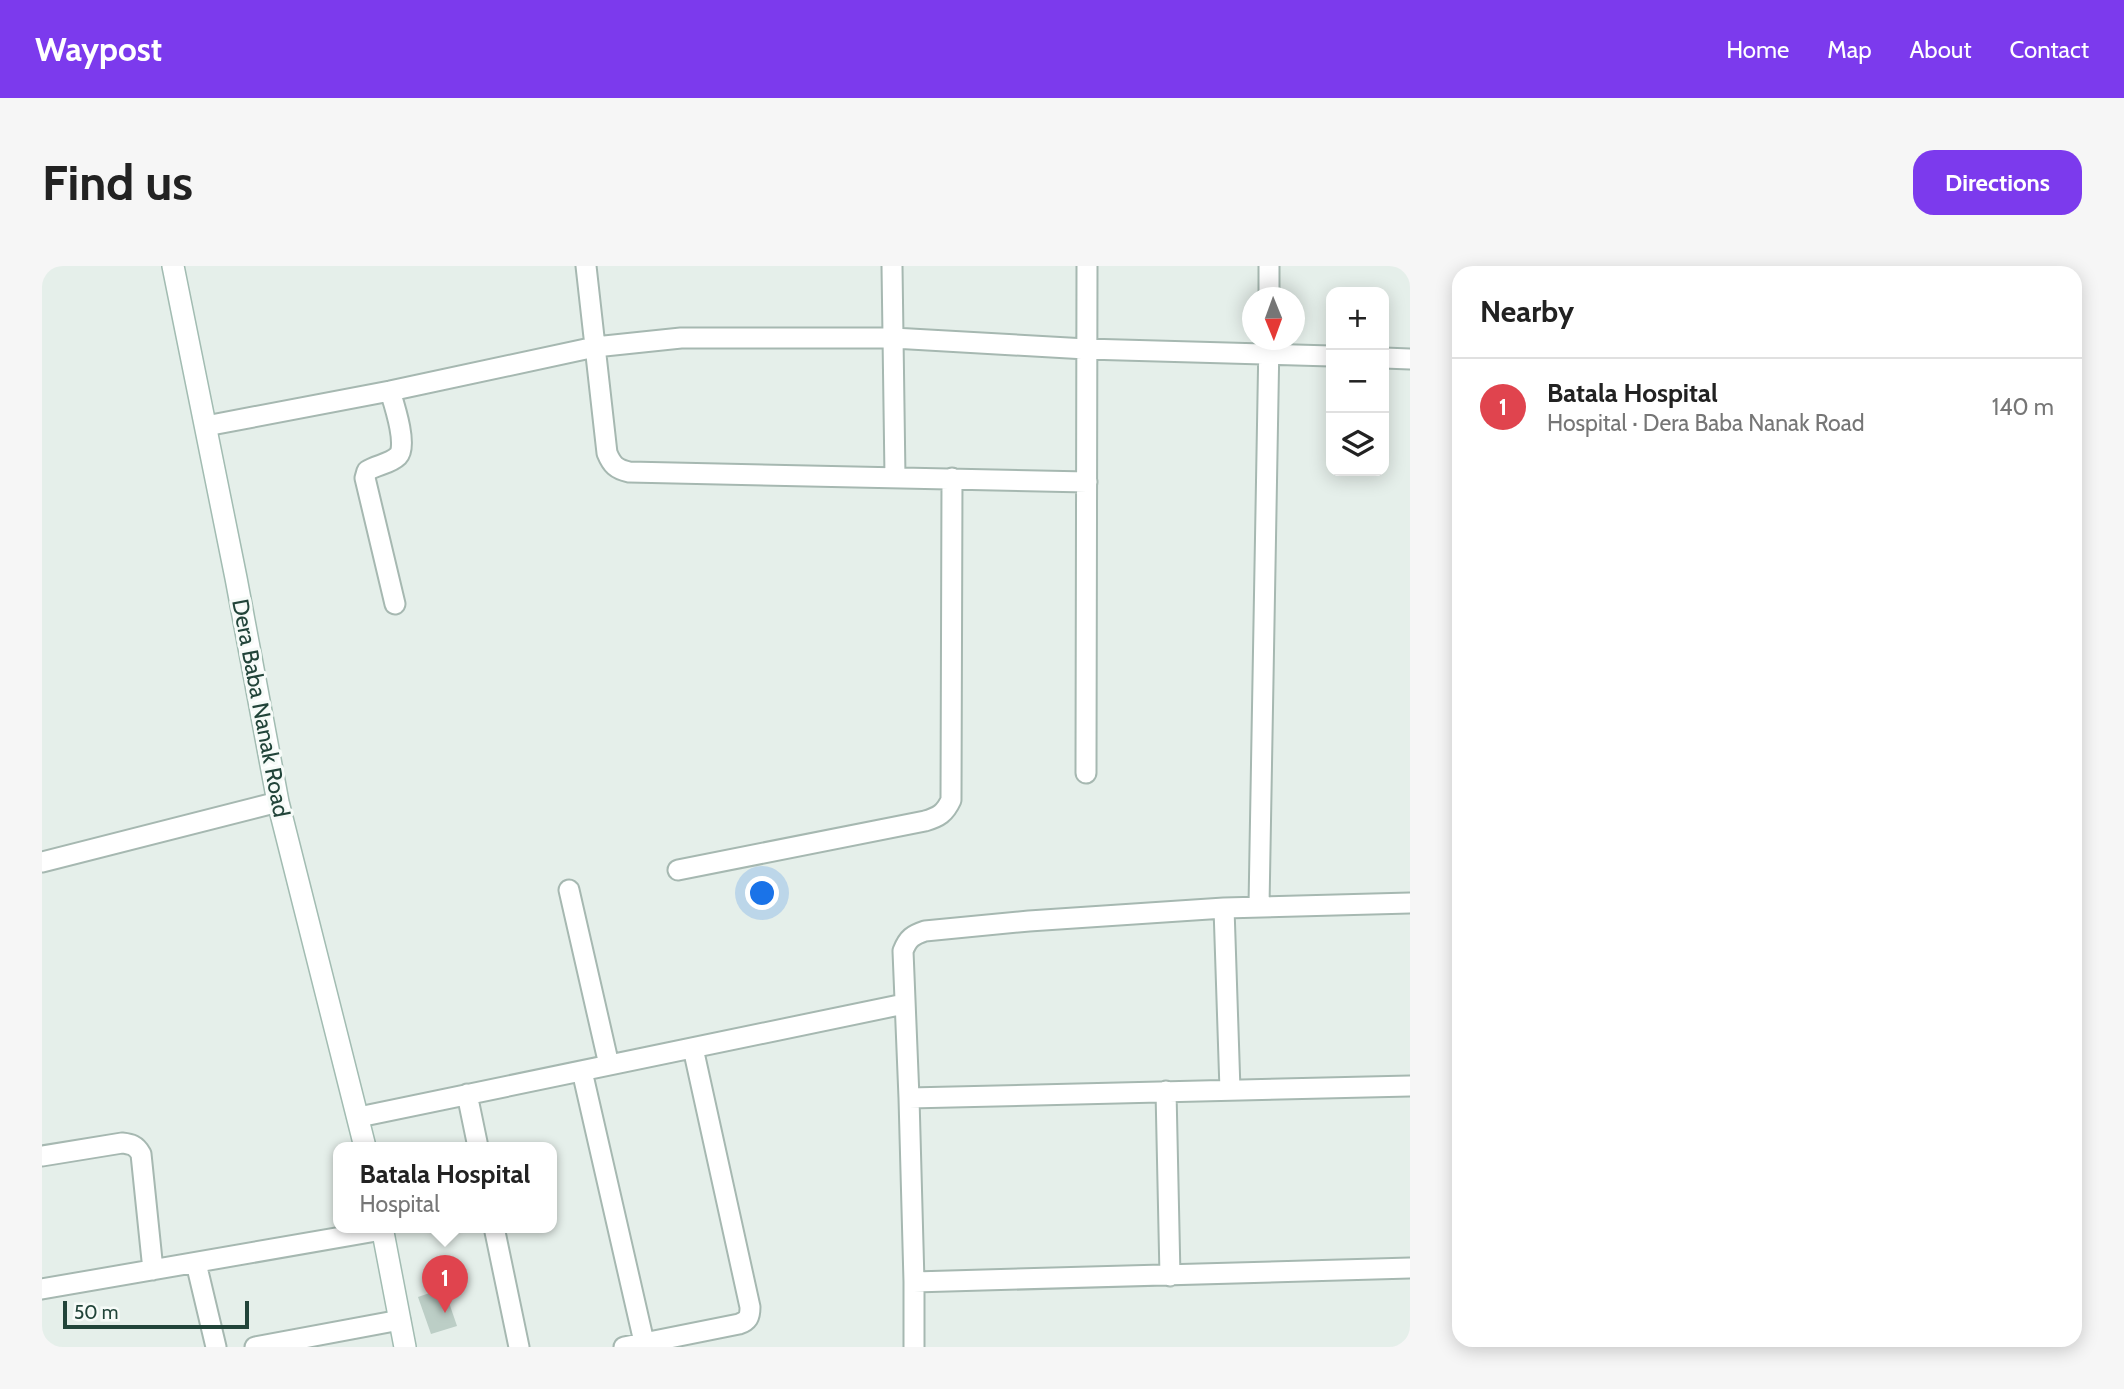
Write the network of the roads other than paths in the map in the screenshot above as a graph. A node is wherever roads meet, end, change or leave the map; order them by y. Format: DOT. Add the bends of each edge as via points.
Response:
graph roads {
  1 [pos="173,266"];
  2 [pos="586,266"];
  3 [pos="892,266"];
  4 [pos="1087,266"];
  5 [pos="1269,266"];
  6 [pos="1269,287"];
  7 [pos="893,338"];
  8 [pos="1242,346"];
  9 [pos="595,347"];
  10 [pos="1086,349"];
  11 [pos="1269,350"];
  12 [pos="1294,350"];
  13 [pos="1326,355"];
  14 [pos="1389,358"];
  15 [pos="1410,359"];
  16 [pos="390,391"];
  17 [pos="206,426"];
  18 [pos="895,477"];
  19 [pos="952,478"];
  20 [pos="1087,482"];
  21 [pos="395,604"];
  22 [pos="1086,773"];
  23 [pos="278,802"];
  24 [pos="42,862"];
  25 [pos="678,870"];
  26 [pos="569,890"];
  27 [pos="1410,903"];
  28 [pos="1259,906"];
  29 [pos="1224,908"];
  30 [pos="904,1004"];
  31 [pos="693,1048"];
  32 [pos="609,1065"];
  33 [pos="582,1071"];
  34 [pos="1410,1086"];
  35 [pos="1230,1090"];
  36 [pos="1166,1091"];
  37 [pos="467,1094"];
  38 [pos="909,1098"];
  39 [pos="359,1117"];
  40 [pos="364,1142"];
  41 [pos="477,1142"];
  42 [pos="42,1156"];
  43 [pos="360,1233"];
  44 [pos="383,1233"];
  45 [pos="496,1233"];
  46 [pos="196,1263"];
  47 [pos="1410,1268"];
  48 [pos="153,1270"];
  49 [pos="1170,1276"];
  50 [pos="914,1282"];
  51 [pos="42,1289"];
  52 [pos="400,1320"];
  53 [pos="644,1342"];
  54 [pos="216,1347"];
  55 [pos="255,1347"];
  56 [pos="405,1347"];
  57 [pos="519,1347"];
  58 [pos="624,1347"];
  59 [pos="914,1347"];
  1 -- 17 [label="main road, Dera Baba Nanak Road"];
  2 -- 9 [label="street"];
  3 -- 7 [label="street"];
  4 -- 10 [label="street"];
  5 -- 6 [label="street"];
  7 -- 9 [label="street" via="681,338"];
  7 -- 10 [label="street"];
  7 -- 18 [label="street"];
  8 -- 10 [label="street"];
  9 -- 16 [label="street"];
  9 -- 18 [label="street" via="607,453 619,470"];
  10 -- 20 [label="street"];
  11 -- 28 [label="street"];
  12 -- 13 [label="street"];
  14 -- 15 [label="street"];
  16 -- 17 [label="street"];
  16 -- 21 [label="street" via="402,449 398,456 367,471 365,478"];
  17 -- 23 [label="main road, Dera Baba Nanak Road"];
  18 -- 19 [label="street"];
  19 -- 20 [label="street"];
  19 -- 25 [label="street" via="951,800 947,810 925,821"];
  20 -- 22 [label="street"];
  23 -- 24 [label="street"];
  23 -- 39 [label="main road, Dera Baba Nanak Road"];
  26 -- 32 [label="street"];
  27 -- 28 [label="street"];
  28 -- 29 [label="street"];
  29 -- 30 [label="street" via="925,931 906,942 903,951"];
  29 -- 35 [label="street"];
  30 -- 31 [label="street"];
  30 -- 38 [label="street"];
  31 -- 32 [label="street"];
  31 -- 53 [label="street" via="750,1315 739,1324"];
  32 -- 33 [label="street"];
  33 -- 37 [label="street"];
  33 -- 53 [label="street"];
  34 -- 35 [label="street"];
  35 -- 36 [label="street"];
  36 -- 38 [label="street"];
  36 -- 49 [label="street"];
  37 -- 39 [label="street"];
  37 -- 41 [label="street"];
  38 -- 50 [label="street"];
  39 -- 40 [label="main road, Dera Baba Nanak Road"];
  42 -- 48 [label="street" via="122,1143 138,1148"];
  43 -- 46 [label="street"];
  44 -- 52 [label="main road"];
  45 -- 57 [label="street"];
  46 -- 48 [label="street"];
  46 -- 54 [label="street"];
  47 -- 49 [label="street"];
  48 -- 51 [label="street"];
  49 -- 50 [label="street"];
  50 -- 59 [label="street"];
  52 -- 55 [label="street"];
  52 -- 56 [label="main road"];
  53 -- 58 [label="street"];
}
